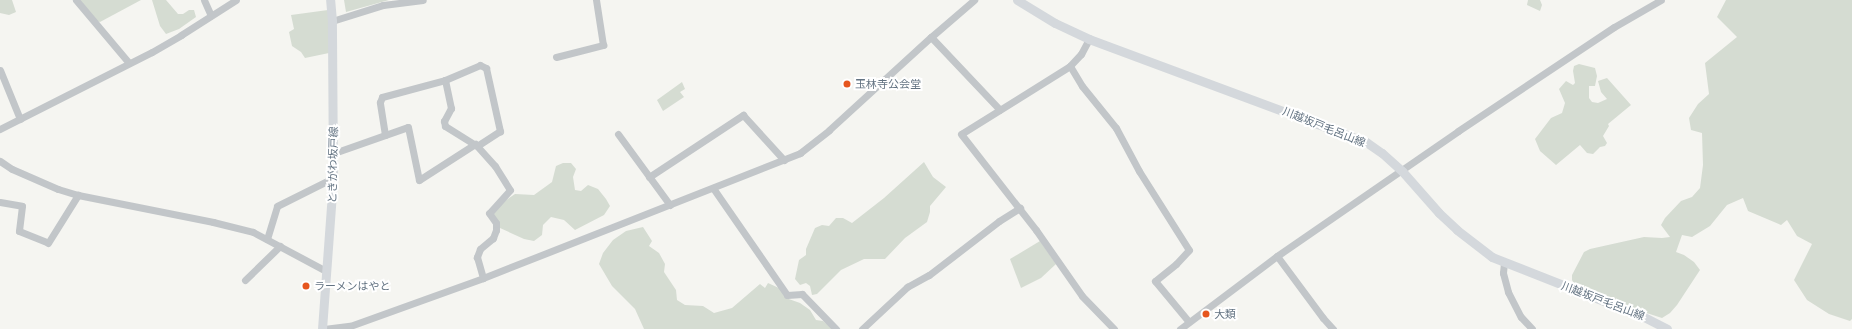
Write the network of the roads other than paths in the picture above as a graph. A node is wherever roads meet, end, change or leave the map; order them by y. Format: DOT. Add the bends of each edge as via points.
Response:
graph roads {
  1 [pos="76,0"];
  2 [pos="204,0"];
  3 [pos="236,0"];
  4 [pos="330,0"];
  5 [pos="423,0"];
  6 [pos="596,0"];
  7 [pos="974,0"];
  8 [pos="1017,0"];
  9 [pos="1661,0"];
  10 [pos="409,1"];
  11 [pos="211,16"];
  12 [pos="332,21"];
  13 [pos="931,37"];
  14 [pos="1089,39"];
  15 [pos="556,57"];
  16 [pos="129,63"];
  17 [pos="1070,66"];
  18 [pos="0,70"];
  19 [pos="445,80"];
  20 [pos="1000,110"];
  21 [pos="20,119"];
  22 [pos="0,129"];
  23 [pos="618,134"];
  24 [pos="385,135"];
  25 [pos="476,145"];
  26 [pos="334,153"];
  27 [pos="784,160"];
  28 [pos="0,161"];
  29 [pos="1402,171"];
  30 [pos="649,177"];
  31 [pos="333,178"];
  32 [pos="713,188"];
  33 [pos="78,195"];
  34 [pos="0,202"];
  35 [pos="670,205"];
  36 [pos="1020,208"];
  37 [pos="267,238"];
  38 [pos="280,246"];
  39 [pos="1277,256"];
  40 [pos="1504,263"];
  41 [pos="326,271"];
  42 [pos="483,278"];
  43 [pos="245,280"];
  44 [pos="1189,322"];
  45 [pos="323,329"];
  46 [pos="836,329"];
  47 [pos="862,329"];
  48 [pos="1114,329"];
  49 [pos="1180,329"];
  50 [pos="1333,329"];
  51 [pos="1532,329"];
  52 [pos="1667,329"];
  1 -- 16 [label="street"];
  2 -- 11 [label="street"];
  3 -- 11 [label="street"];
  4 -- 12 [label="main road, ときがわ坂戸線"];
  5 -- 10 [label="street"];
  6 -- 15 [label="street" via="603,44"];
  7 -- 13 [label="street"];
  8 -- 14 [label="main road, 川越坂戸毛呂山線"];
  9 -- 29 [label="street" via="1602,36"];
  10 -- 12 [label="street" via="383,5"];
  11 -- 16 [label="street"];
  12 -- 26 [label="main road, ときがわ坂戸線"];
  13 -- 20 [label="street"];
  13 -- 27 [label="street" via="809,147"];
  14 -- 17 [label="street" via="1081,54"];
  14 -- 29 [label="main road, 川越坂戸毛呂山線" via="1359,139 1382,153"];
  16 -- 21 [label="street"];
  17 -- 20 [label="street"];
  17 -- 44 [label="street" via="1082,86 1116,128 1139,171 1189,250 1155,281"];
  18 -- 21 [label="street"];
  19 -- 24 [label="street" via="382,97 380,102"];
  19 -- 25 [label="street" via="451,108 443,123 448,129"];
  19 -- 25 [label="street" via="480,65 486,68 500,131"];
  20 -- 36 [label="street" via="961,134"];
  21 -- 22 [label="street"];
  23 -- 30 [label="street"];
  24 -- 25 [label="street" via="408,127 419,180"];
  24 -- 26 [label="street"];
  25 -- 42 [label="street" via="495,166 510,190 489,213 496,223 496,230 493,238 480,250 477,257"];
  26 -- 31 [label="main road, ときがわ坂戸線"];
  27 -- 30 [label="street" via="743,115"];
  27 -- 32 [label="street"];
  28 -- 33 [label="street" via="12,169"];
  29 -- 39 [label="street"];
  29 -- 40 [label="main road, 川越坂戸毛呂山線" via="1456,230"];
  30 -- 35 [label="street"];
  31 -- 37 [label="street" via="277,206"];
  31 -- 41 [label="main road, ときがわ坂戸線"];
  32 -- 35 [label="street"];
  32 -- 46 [label="street" via="787,295 802,294"];
  33 -- 34 [label="street" via="48,243 19,230 22,206"];
  33 -- 37 [label="street" via="219,223"];
  35 -- 42 [label="street"];
  36 -- 47 [label="street" via="999,220 929,275 907,287"];
  36 -- 48 [label="street" via="1082,296"];
  37 -- 38 [label="street"];
  38 -- 41 [label="street"];
  38 -- 43 [label="street"];
  39 -- 44 [label="street"];
  39 -- 50 [label="street" via="1322,318"];
  40 -- 51 [label="street" via="1503,273 1508,292 1521,317"];
  40 -- 52 [label="main road, 川越坂戸毛呂山線" via="1642,316"];
  41 -- 45 [label="main road, ときがわ坂戸線"];
  42 -- 45 [label="street" via="350,326"];
  44 -- 49 [label="street"];
}
